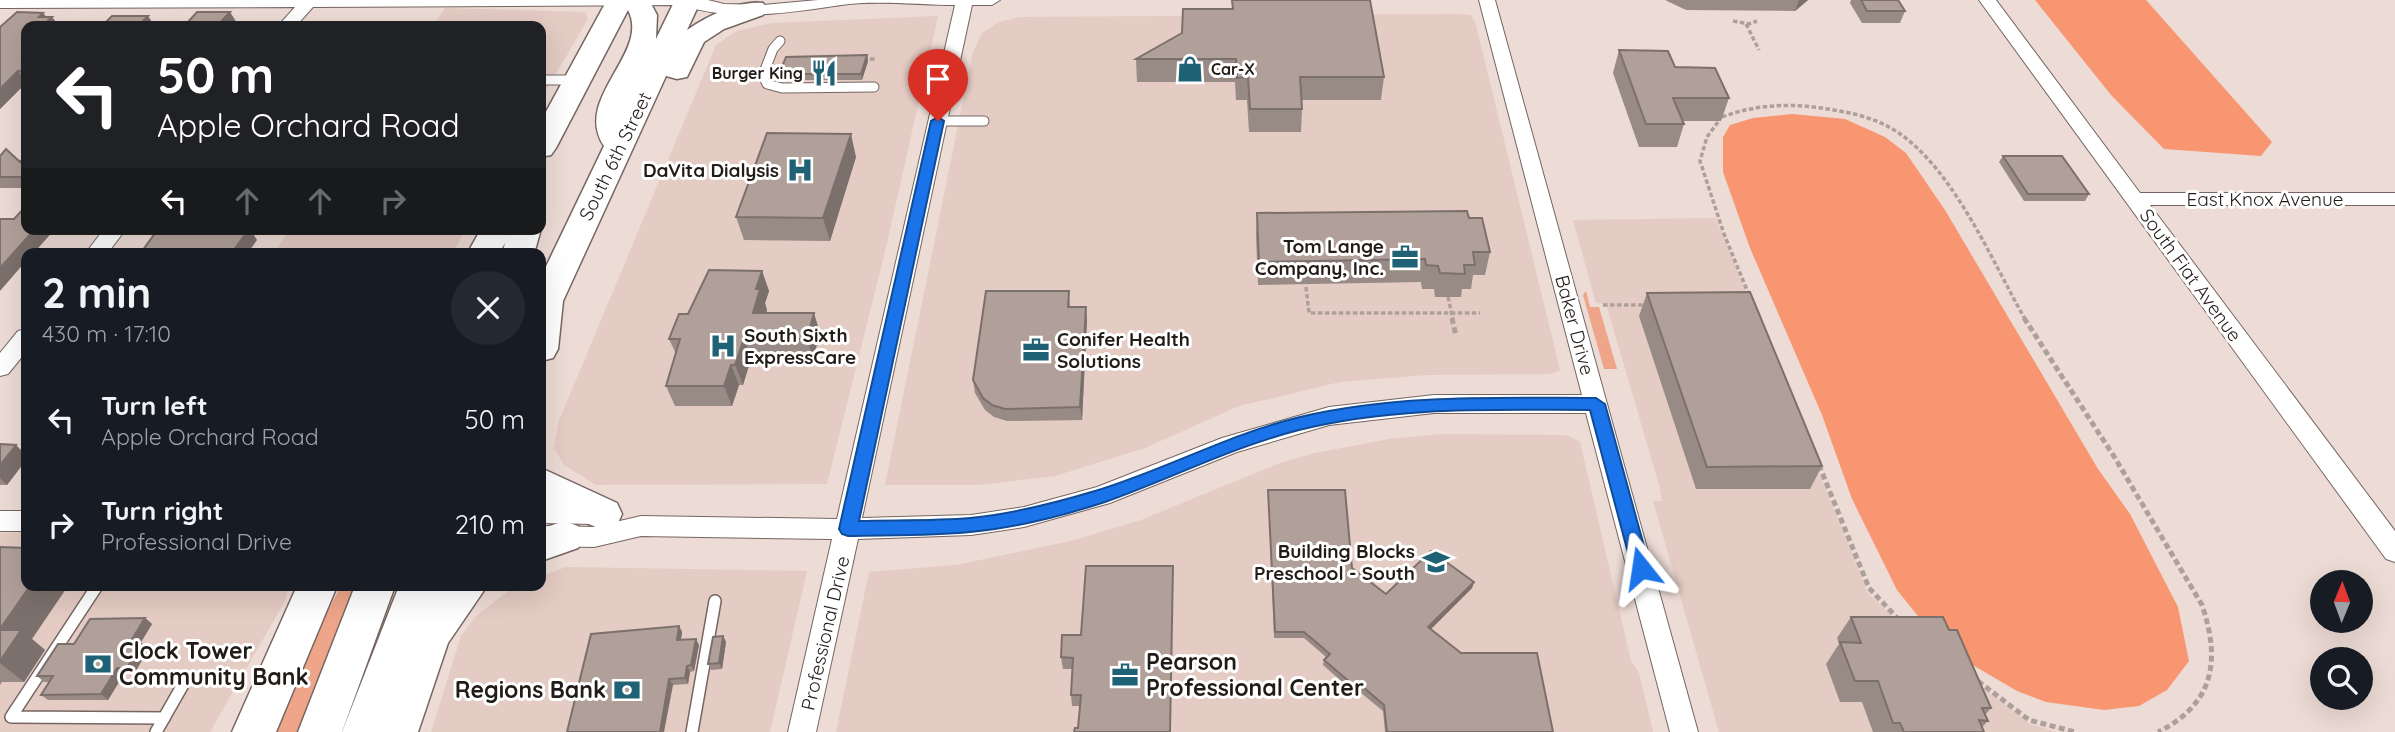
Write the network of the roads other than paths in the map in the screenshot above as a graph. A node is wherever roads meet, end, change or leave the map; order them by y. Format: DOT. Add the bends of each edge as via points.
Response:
graph roads {
  1 [pos="689,0"];
  2 [pos="992,0"];
  3 [pos="1488,0"];
  4 [pos="1987,0"];
  5 [pos="309,1"];
  6 [pos="457,1"];
  7 [pos="626,1"];
  8 [pos="835,1"];
  9 [pos="965,1"];
  10 [pos="0,3"];
  11 [pos="754,9"];
  12 [pos="291,21"];
  13 [pos="780,41"];
  14 [pos="546,80"];
  15 [pos="578,80"];
  16 [pos="874,87"];
  17 [pos="938,121"];
  18 [pos="984,121"];
  19 [pos="546,140"];
  20 [pos="619,148"];
  21 [pos="2395,198"];
  22 [pos="2135,199"];
  23 [pos="587,214"];
  24 [pos="546,300"];
  25 [pos="21,343"];
  26 [pos="0,368"];
  27 [pos="1596,404"];
  28 [pos="546,487"];
  29 [pos="603,514"];
  30 [pos="0,521"];
  31 [pos="21,521"];
  32 [pos="641,526"];
  33 [pos="848,529"];
  34 [pos="547,533"];
  35 [pos="2395,551"];
  36 [pos="94,591"];
  37 [pos="315,591"];
  38 [pos="372,591"];
  39 [pos="417,591"];
  40 [pos="461,591"];
  41 [pos="715,601"];
  42 [pos="185,681"];
  43 [pos="164,718"];
  44 [pos="156,732"];
  45 [pos="254,732"];
  46 [pos="320,732"];
  47 [pos="364,732"];
  48 [pos="396,732"];
  49 [pos="692,732"];
  50 [pos="802,732"];
  51 [pos="1685,732"];
  1 -- 7 [label="street"];
  1 -- 11 [label="street" via="716,10"];
  1 -- 20 [label="main road, South 6th Street"];
  2 -- 9 [label="street"];
  3 -- 27 [label="street, Baker Drive"];
  4 -- 22 [label="street, South Fiat Avenue"];
  5 -- 6 [label="street"];
  5 -- 10 [label="street"];
  5 -- 12 [label="street"];
  6 -- 7 [label="street"];
  7 -- 15 [label="main road"];
  7 -- 20 [label="main road" via="644,9 647,28 609,122"];
  8 -- 9 [label="street"];
  8 -- 11 [label="street" via="809,8"];
  9 -- 17 [label="street, Professional Drive"];
  11 -- 23 [label="main road" via="715,23 693,38 629,170"];
  13 -- 16 [label="lane" via="763,75 767,84 782,88"];
  14 -- 15 [label="lane"];
  15 -- 19 [label="main road"];
  17 -- 18 [label="lane"];
  17 -- 33 [label="street, Professional Drive"];
  20 -- 23 [label="main road, South 6th Street"];
  21 -- 22 [label="street, East Knox Avenue"];
  22 -- 35 [label="street, South Fiat Avenue"];
  23 -- 24 [label="main road, South 6th Street"];
  25 -- 26 [label="street"];
  27 -- 33 [label="street" via="1434,404 1355,412 1230,445 1149,479 1054,510 971,525"];
  27 -- 51 [label="street, Baker Drive"];
  28 -- 29 [label="main road"];
  29 -- 32 [label="street"];
  29 -- 34 [label="street"];
  30 -- 31 [label="street"];
  32 -- 33 [label="street"];
  32 -- 34 [label="street" via="594,537"];
  33 -- 50 [label="street, Professional Drive"];
  36 -- 43 [label="lane" via="11,717"];
  37 -- 45 [label="main road"];
  38 -- 46 [label="main road"];
  39 -- 47 [label="main road"];
  40 -- 48 [label="main road" via="449,602 424,650"];
  41 -- 49 [label="lane"];
  42 -- 43 [label="lane"];
  43 -- 44 [label="lane"];
}
